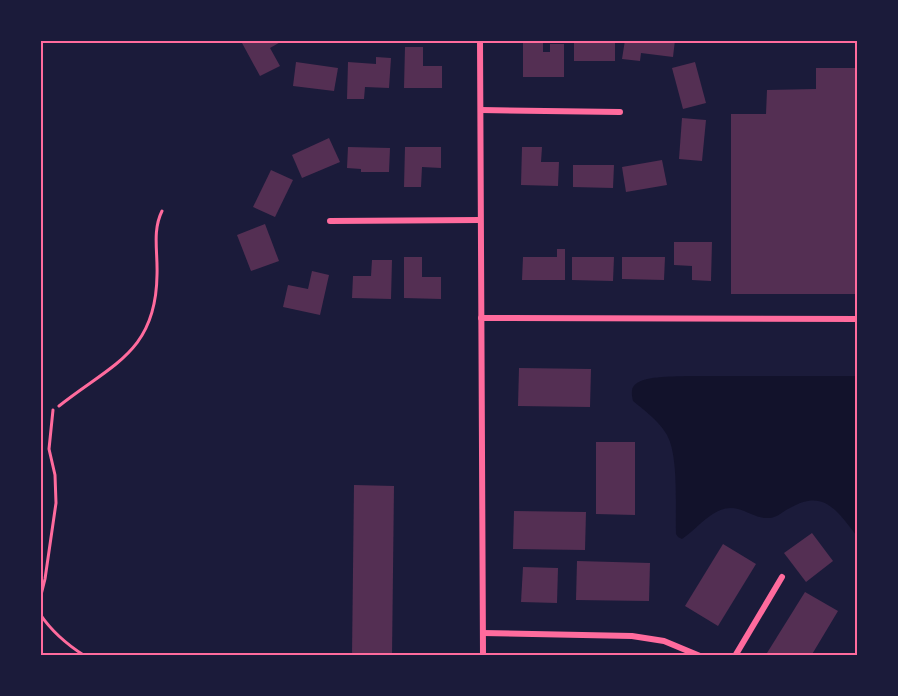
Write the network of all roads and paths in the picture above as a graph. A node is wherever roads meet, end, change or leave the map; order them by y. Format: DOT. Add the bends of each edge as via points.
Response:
graph roads {
  1 [pos="480,40"];
  2 [pos="481,111"];
  3 [pos="620,112"];
  4 [pos="162,211"];
  5 [pos="480,220"];
  6 [pos="330,221"];
  7 [pos="481,318"];
  8 [pos="858,319"];
  9 [pos="53,410"];
  10 [pos="782,577"];
  11 [pos="40,599"];
  12 [pos="40,614"];
  13 [pos="483,633"];
  14 [pos="86,656"];
  15 [pos="483,656"];
  16 [pos="700,656"];
  17 [pos="735,656"];
  1 -- 2 [label="street"];
  2 -- 3 [label="street"];
  2 -- 5 [label="street"];
  4 -- 9 [label="path" via="156,226 155,295 141,339 127,355"];
  5 -- 6 [label="street"];
  5 -- 7 [label="street"];
  7 -- 8 [label="street"];
  7 -- 13 [label="street"];
  9 -- 11 [label="lane" via="49,450 56,502"];
  10 -- 17 [label="street"];
  12 -- 14 [label="lane" via="63,641"];
  13 -- 15 [label="street"];
  13 -- 16 [label="street" via="632,636 664,640"];
}
